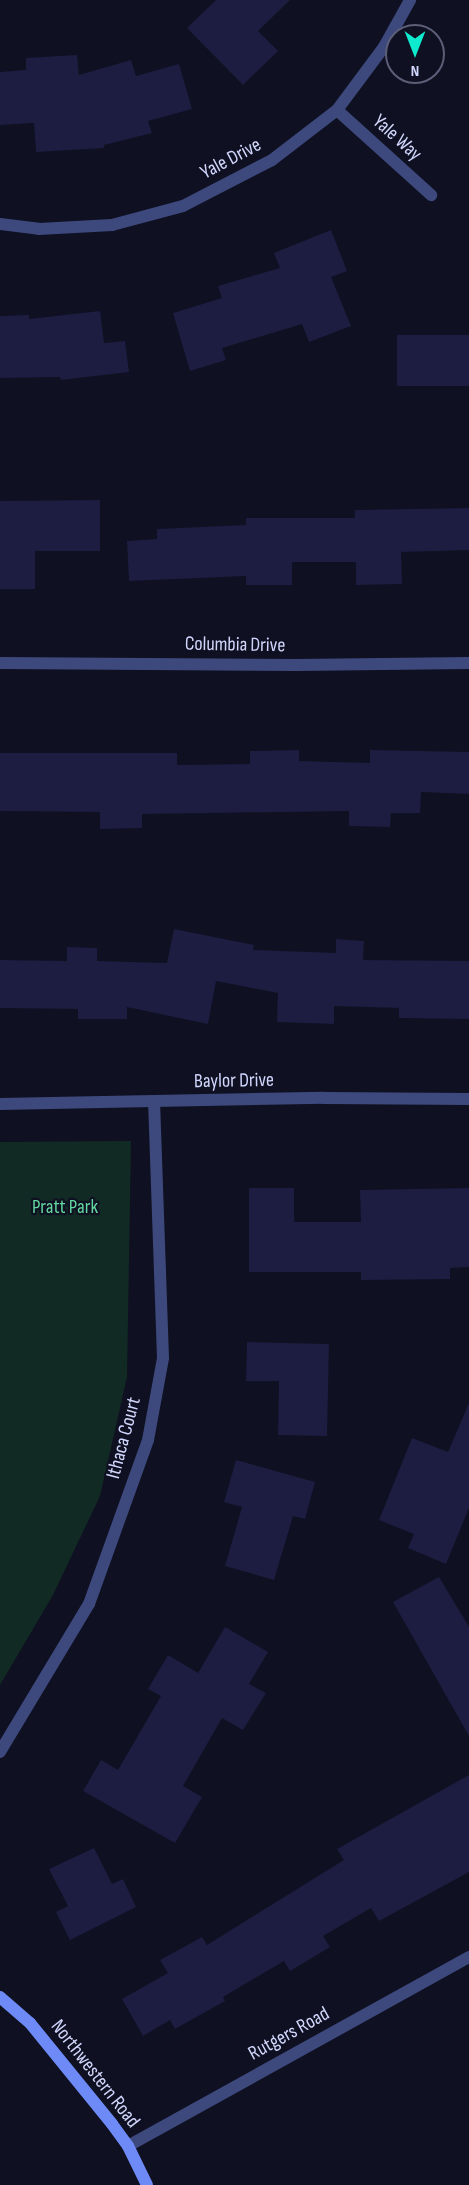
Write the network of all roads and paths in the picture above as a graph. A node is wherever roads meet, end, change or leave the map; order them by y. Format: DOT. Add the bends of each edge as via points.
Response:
graph roads {
  1 [pos="410,0"];
  2 [pos="337,110"];
  3 [pos="431,195"];
  4 [pos="0,224"];
  5 [pos="0,663"];
  6 [pos="469,663"];
  7 [pos="469,1099"];
  8 [pos="154,1102"];
  9 [pos="0,1104"];
  10 [pos="0,1752"];
  11 [pos="469,1957"];
  12 [pos="0,1997"];
  13 [pos="128,2146"];
  14 [pos="147,2185"];
  1 -- 2 [label="street, Yale Drive" via="384,47"];
  2 -- 3 [label="street, Yale Way"];
  2 -- 4 [label="street, Yale Drive" via="272,160 183,206 112,225 39,229"];
  5 -- 6 [label="street, Columbia Drive"];
  7 -- 8 [label="street, Baylor Drive"];
  8 -- 9 [label="street, Baylor Drive"];
  8 -- 10 [label="street, Ithaca Court" via="163,1358 148,1440 89,1604"];
  11 -- 13 [label="street, Rutgers Road"];
  12 -- 13 [label="street, Northwestern Road" via="30,2023"];
  13 -- 14 [label="street, Northwestern Road"];
}
